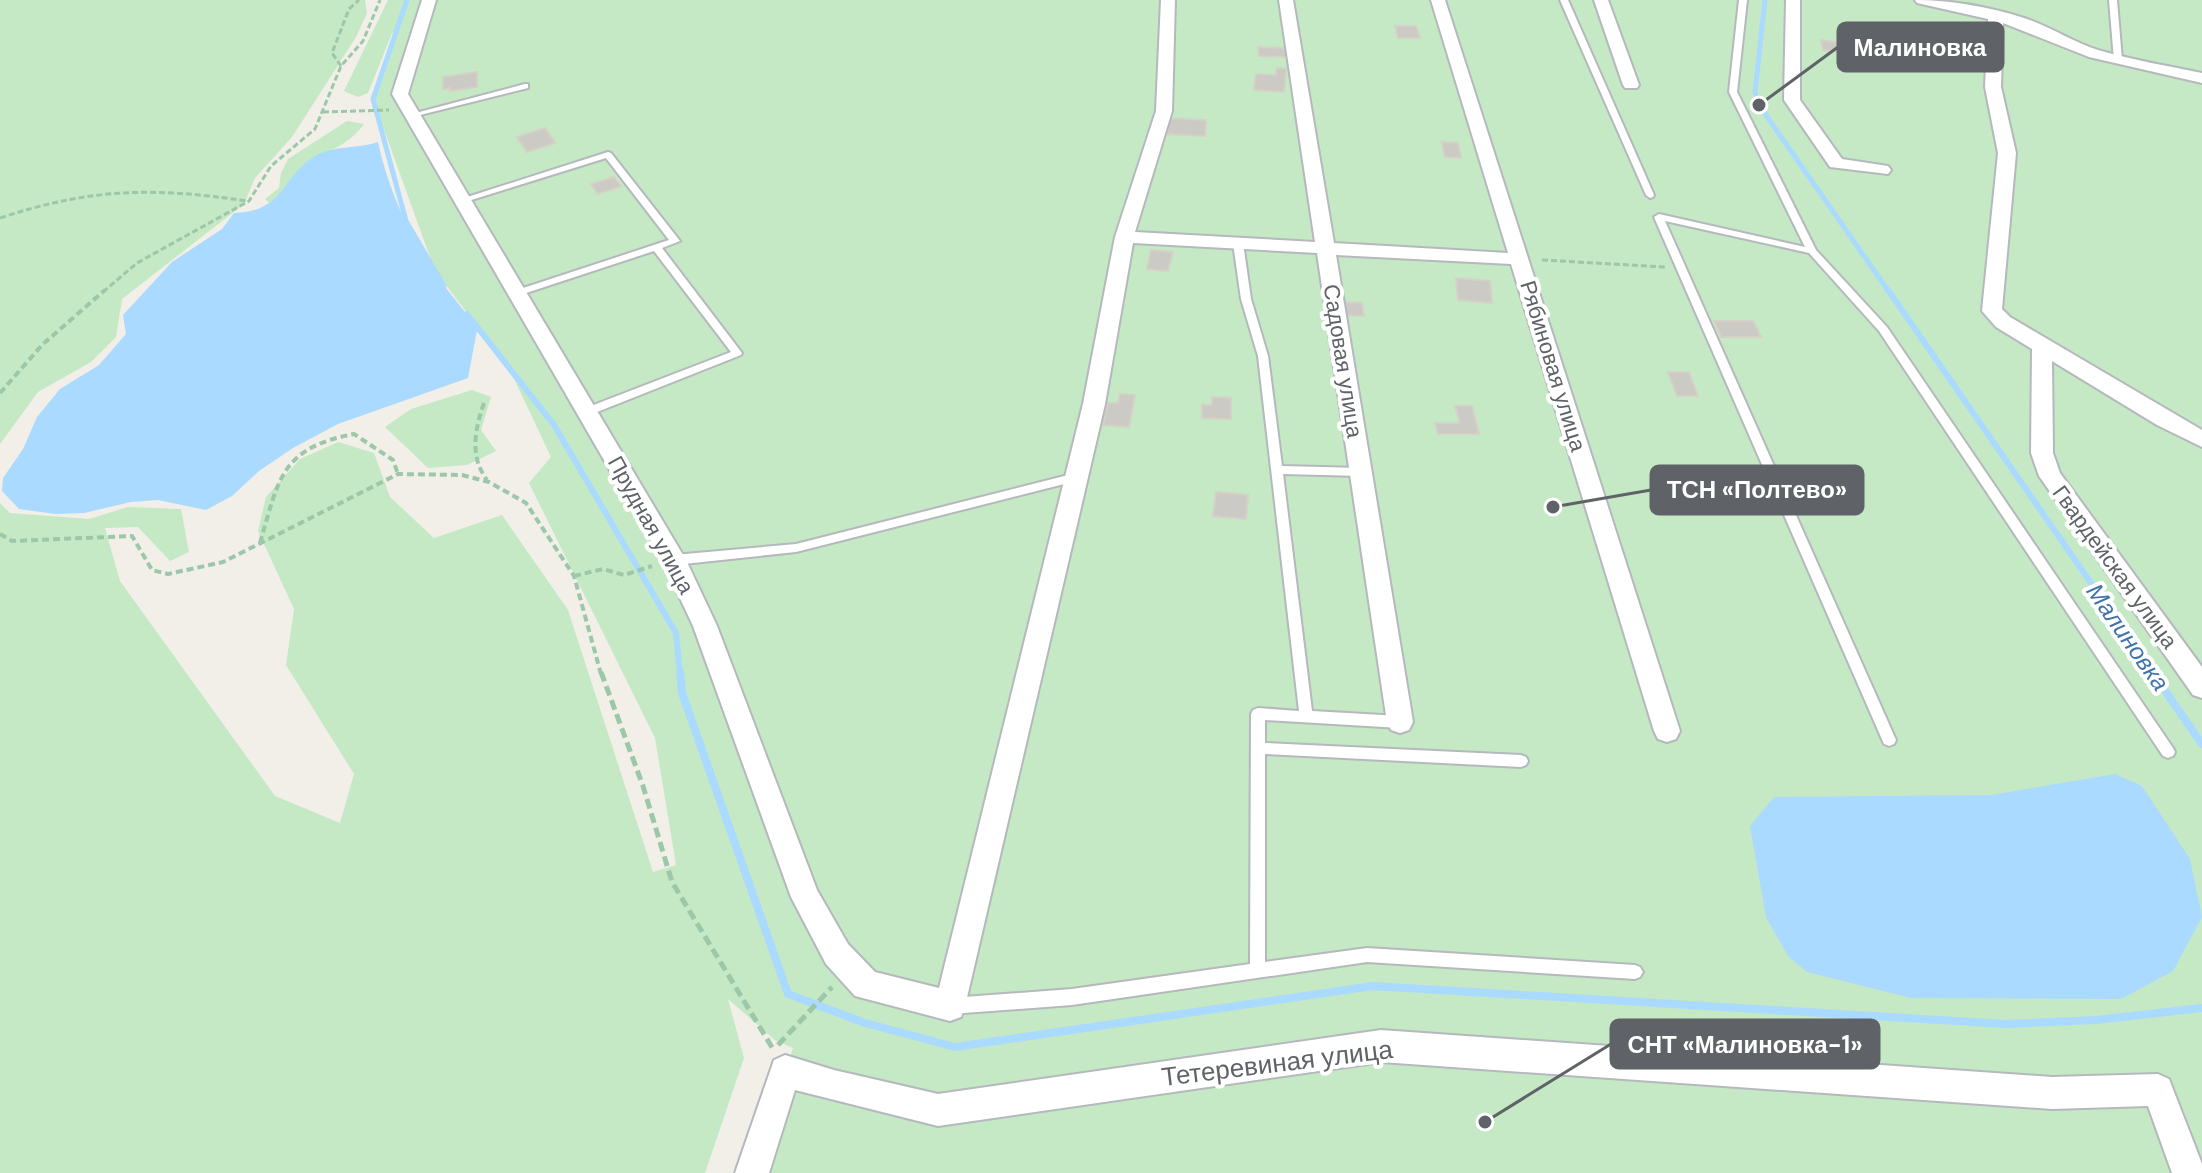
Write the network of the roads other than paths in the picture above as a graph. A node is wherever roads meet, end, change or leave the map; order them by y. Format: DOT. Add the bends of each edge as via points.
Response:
graph roads {
  1 [pos="429,0"];
  2 [pos="1168,0"];
  3 [pos="1286,0"];
  4 [pos="1438,0"];
  5 [pos="1564,0"];
  6 [pos="1601,0"];
  7 [pos="1743,0"];
  8 [pos="1793,0"];
  9 [pos="2113,0"];
  10 [pos="1919,1"];
  11 [pos="1996,15"];
  12 [pos="2118,60"];
  13 [pos="2202,78"];
  14 [pos="1631,85"];
  15 [pos="525,86"];
  16 [pos="2202,91"];
  17 [pos="412,115"];
  18 [pos="1882,170"];
  19 [pos="1650,195"];
  20 [pos="462,200"];
  21 [pos="1124,237"];
  22 [pos="1238,243"];
  23 [pos="656,247"];
  24 [pos="1325,248"];
  25 [pos="1812,251"];
  26 [pos="1519,259"];
  27 [pos="517,293"];
  28 [pos="2042,346"];
  29 [pos="587,412"];
  30 [pos="2202,439"];
  31 [pos="1278,470"];
  32 [pos="1361,472"];
  33 [pos="1076,477"];
  34 [pos="663,563"];
  35 [pos="2202,687"];
  36 [pos="1306,717"];
  37 [pos="1400,722"];
  38 [pos="1667,731"];
  39 [pos="1889,740"];
  40 [pos="1258,748"];
  41 [pos="2168,752"];
  42 [pos="1521,761"];
  43 [pos="1257,971"];
  44 [pos="1635,972"];
  45 [pos="950,1006"];
  46 [pos="752,1173"];
  47 [pos="2189,1173"];
  1 -- 17 [label="street, Прудная улица" via="400,94"];
  2 -- 21 [label="street" via="1164,111"];
  3 -- 24 [label="street, Садовая улица"];
  4 -- 26 [label="street, Рябиновая улица"];
  5 -- 19 [label="lane"];
  6 -- 14 [label="street"];
  7 -- 25 [label="lane" via="1733,92"];
  8 -- 18 [label="street" via="1792,100 1836,163"];
  9 -- 12 [label="lane"];
  10 -- 11 [label="street"];
  11 -- 12 [label="street"];
  11 -- 28 [label="street" via="1993,87 2007,153 1992,311"];
  12 -- 13 [label="street"];
  12 -- 16 [label="street" via="2119,73"];
  15 -- 17 [label="lane"];
  17 -- 20 [label="street, Прудная улица"];
  20 -- 23 [label="lane" via="608,155 675,241"];
  20 -- 27 [label="street, Прудная улица"];
  21 -- 22 [label="street"];
  21 -- 33 [label="street"];
  22 -- 24 [label="street"];
  22 -- 31 [label="lane" via="1246,299 1263,356"];
  23 -- 27 [label="lane"];
  23 -- 29 [label="lane" via="737,353"];
  24 -- 26 [label="street"];
  24 -- 32 [label="street, Садовая улица"];
  25 -- 39 [label="lane" via="1659,217"];
  25 -- 41 [label="lane" via="1883,329"];
  26 -- 38 [label="street, Рябиновая улица"];
  27 -- 29 [label="street, Прудная улица"];
  28 -- 30 [label="street"];
  28 -- 35 [label="street, Гвардейская улица" via="2042,453 2050,476"];
  29 -- 34 [label="street, Прудная улица"];
  31 -- 32 [label="lane"];
  31 -- 36 [label="lane"];
  32 -- 37 [label="street, Садовая улица"];
  33 -- 34 [label="lane" via="796,548"];
  33 -- 45 [label="street"];
  34 -- 45 [label="street, Прудная улица" via="705,626 805,897 837,954 866,985"];
  36 -- 37 [label="lane"];
  36 -- 40 [label="lane" via="1258,714"];
  40 -- 42 [label="lane"];
  40 -- 43 [label="lane"];
  43 -- 44 [label="lane" via="1367,955"];
  43 -- 45 [label="lane" via="1072,997"];
  46 -- 47 [label="street, Тетеревиная улица" via="779,1061 834,1086 938,1110 1381,1046 2052,1093 2158,1090"];
}
